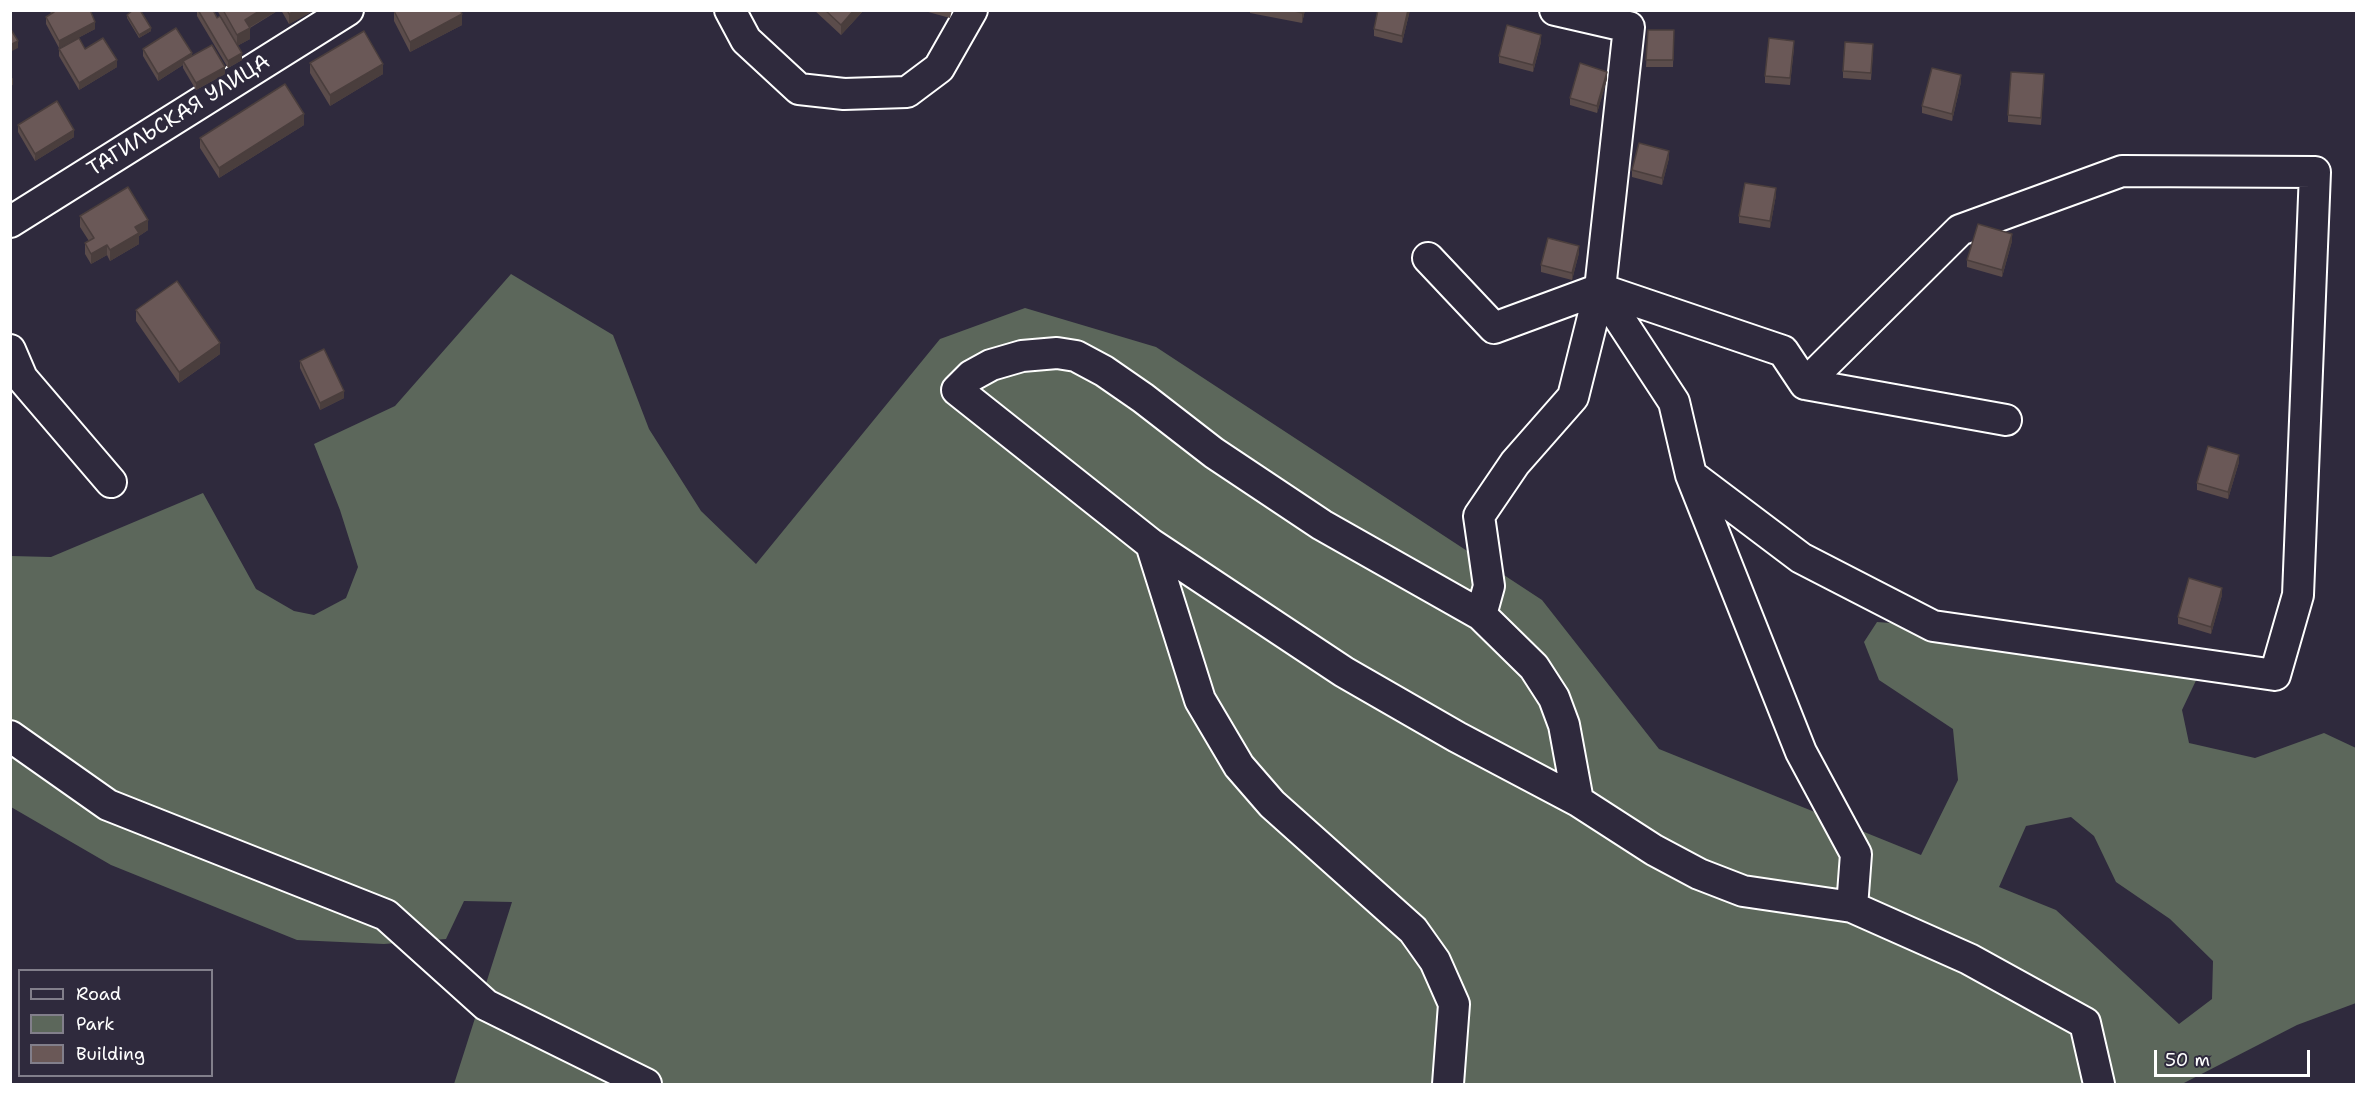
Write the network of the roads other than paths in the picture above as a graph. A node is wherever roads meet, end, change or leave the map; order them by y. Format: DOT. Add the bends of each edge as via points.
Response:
graph roads {
  1 [pos="348,10"];
  2 [pos="730,10"];
  3 [pos="972,10"];
  4 [pos="1555,10"];
  5 [pos="14,212"];
  6 [pos="1428,258"];
  7 [pos="1600,288"];
  8 [pos="10,350"];
  9 [pos="1805,384"];
  10 [pos="2006,420"];
  11 [pos="1691,475"];
  12 [pos="111,482"];
  13 [pos="1151,544"];
  14 [pos="1481,615"];
  15 [pos="10,736"];
  16 [pos="1578,801"];
  17 [pos="1852,907"];
  18 [pos="646,1084"];
  19 [pos="1448,1084"];
  20 [pos="2099,1084"];
  1 -- 5 [label="street, ТАГИЛЬСКАЯ УЛИЦА"];
  2 -- 3 [label="street" via="746,40 799,88 844,94 907,92 939,68"];
  4 -- 7 [label="street" via="1629,27"];
  6 -- 7 [label="street" via="1494,328"];
  7 -- 9 [label="street" via="1783,351"];
  7 -- 11 [label="street" via="1674,402"];
  7 -- 14 [label="street" via="1573,397 1515,463 1479,516 1490,586"];
  8 -- 12 [label="street" via="22,378"];
  9 -- 10 [label="street"];
  9 -- 11 [label="street" via="1959,230 2122,171 2315,172 2298,595 2275,675 1933,626 1801,558"];
  11 -- 17 [label="street" via="1802,752 1857,854"];
  13 -- 14 [label="street" via="957,390 991,365 1034,355 1076,356 1133,391 1214,453 1322,525"];
  13 -- 16 [label="street" via="1344,672"];
  13 -- 19 [label="street" via="1200,700 1239,766 1272,804 1413,930 1435,961 1454,1004"];
  14 -- 16 [label="street" via="1534,666 1554,698 1564,725"];
  15 -- 18 [label="street" via="108,805 386,915 486,1005"];
  16 -- 17 [label="street" via="1699,874 1743,891"];
  17 -- 20 [label="street" via="1969,959 2085,1023"];
}
